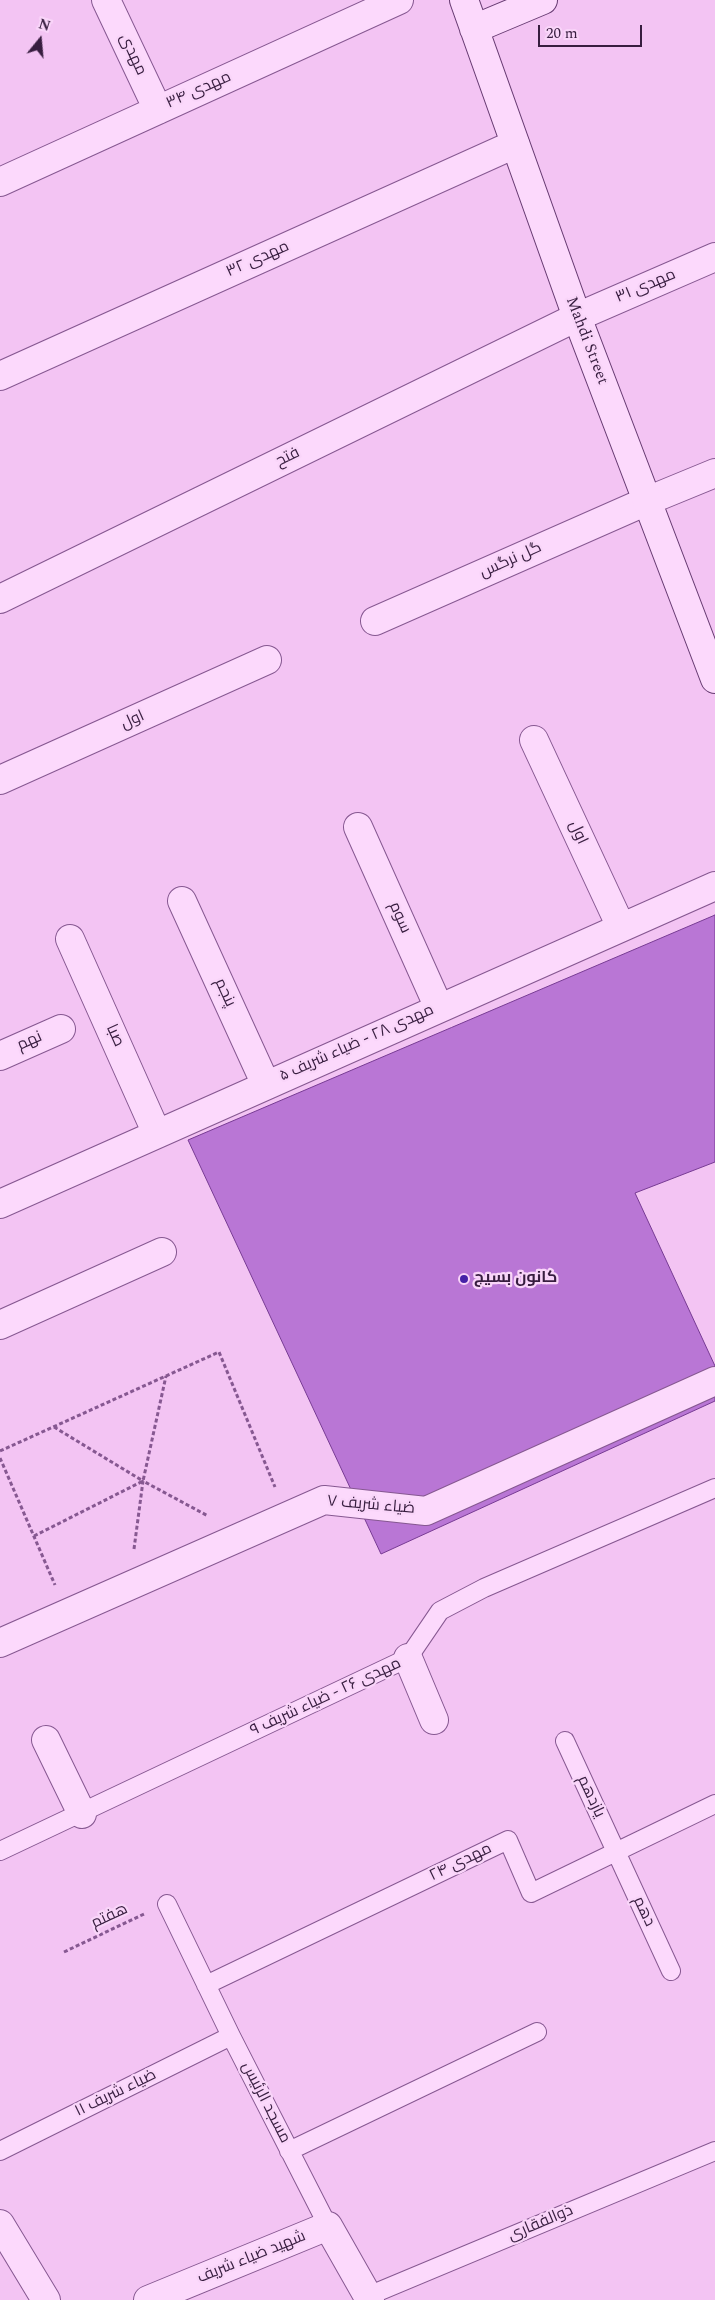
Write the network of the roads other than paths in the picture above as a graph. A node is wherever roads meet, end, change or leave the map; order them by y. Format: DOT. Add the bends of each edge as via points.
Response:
graph roads {
  1 [pos="106,0"];
  2 [pos="398,0"];
  3 [pos="464,0"];
  4 [pos="543,0"];
  5 [pos="474,29"];
  6 [pos="158,110"];
  7 [pos="515,144"];
  8 [pos="0,182"];
  9 [pos="715,257"];
  10 [pos="577,317"];
  11 [pos="0,376"];
  12 [pos="715,473"];
  13 [pos="647,501"];
  14 [pos="0,599"];
  15 [pos="375,621"];
  16 [pos="708,642"];
  17 [pos="267,660"];
  18 [pos="715,679"];
  19 [pos="534,740"];
  20 [pos="0,780"];
  21 [pos="358,827"];
  22 [pos="715,886"];
  23 [pos="182,901"];
  24 [pos="620,927"];
  25 [pos="70,939"];
  26 [pos="439,1008"];
  27 [pos="61,1029"];
  28 [pos="0,1056"];
  29 [pos="266,1086"];
  30 [pos="157,1134"];
  31 [pos="0,1204"];
  32 [pos="162,1252"];
  33 [pos="0,1325"];
  34 [pos="715,1381"];
  35 [pos="715,1488"];
  36 [pos="0,1643"];
  37 [pos="408,1658"];
  38 [pos="434,1720"];
  39 [pos="46,1740"];
  40 [pos="565,1741"];
  41 [pos="715,1804"];
  42 [pos="82,1814"];
  43 [pos="0,1851"];
  44 [pos="616,1852"];
  45 [pos="167,1904"];
  46 [pos="671,1971"];
  47 [pos="206,1985"];
  48 [pos="537,2032"];
  49 [pos="231,2036"];
  50 [pos="0,2151"];
  51 [pos="289,2151"];
  52 [pos="715,2151"];
  53 [pos="0,2224"];
  54 [pos="328,2226"];
  55 [pos="369,2298"];
  56 [pos="46,2300"];
  57 [pos="148,2300"];
  1 -- 6 [label="street, مهدی"];
  2 -- 6 [label="street, مهدی ۳۴"];
  3 -- 5 [label="street, Mahdi Street"];
  4 -- 5 [label="street"];
  5 -- 7 [label="street, Mahdi Street"];
  6 -- 8 [label="street, مهدی ۳۴"];
  7 -- 10 [label="street, Mahdi Street"];
  7 -- 11 [label="street, مهدی ۳۲"];
  9 -- 10 [label="street, مهدی ۳۱"];
  10 -- 13 [label="street, Mahdi Street"];
  10 -- 14 [label="street, فتح"];
  12 -- 13 [label="street, گل نرگس"];
  13 -- 15 [label="street, گل نرگس"];
  13 -- 16 [label="street, Mahdi Street"];
  16 -- 18 [label="street, Mahdi Street"];
  17 -- 20 [label="street, اول"];
  19 -- 24 [label="street, اول"];
  21 -- 26 [label="street, سوم"];
  22 -- 24 [label="street, مهدی ۲۸ - ضیاء شریف ۵"];
  23 -- 29 [label="street, پنجم"];
  24 -- 26 [label="street, مهدی ۲۸ - ضیاء شریف ۵"];
  25 -- 30 [label="street, صبا"];
  26 -- 29 [label="street, مهدی ۲۸ - ضیاء شریف ۵"];
  27 -- 28 [label="street, نهم"];
  29 -- 30 [label="street, مهدی ۲۸ - ضیاء شریف ۵"];
  30 -- 31 [label="street, مهدی ۲۸ - ضیاء شریف ۵"];
  32 -- 33 [label="street"];
  34 -- 36 [label="street, ضیاء شریف ۷" via="426,1511 324,1500"];
  35 -- 37 [label="lane, مهدی ۲۶ - ضیاء شریف ۹" via="440,1610"];
  37 -- 38 [label="street"];
  37 -- 42 [label="lane, مهدی ۲۶ - ضیاء شریف ۹"];
  39 -- 42 [label="street"];
  40 -- 44 [label="lane, یازدهم"];
  41 -- 44 [label="lane, مهدی ۲۴"];
  42 -- 43 [label="lane, مهدی ۲۶ - ضیاء شریف ۹"];
  44 -- 46 [label="lane, دهم"];
  44 -- 47 [label="lane, مهدی ۲۴" via="531,1893 508,1840"];
  45 -- 47 [label="lane, مسجد الرئیس"];
  47 -- 49 [label="lane, مسجد الرئیس"];
  48 -- 51 [label="lane"];
  49 -- 50 [label="lane, ضیاء شریف ۱۱"];
  49 -- 51 [label="lane, مسجد الرئیس"];
  51 -- 54 [label="lane, مسجد الرئیس"];
  52 -- 55 [label="lane, ذوالفقاری"];
  53 -- 56 [label="street"];
  54 -- 55 [label="street, مسجد الرئیس"];
  54 -- 57 [label="street, شهید ضیاء شریف"];
}
